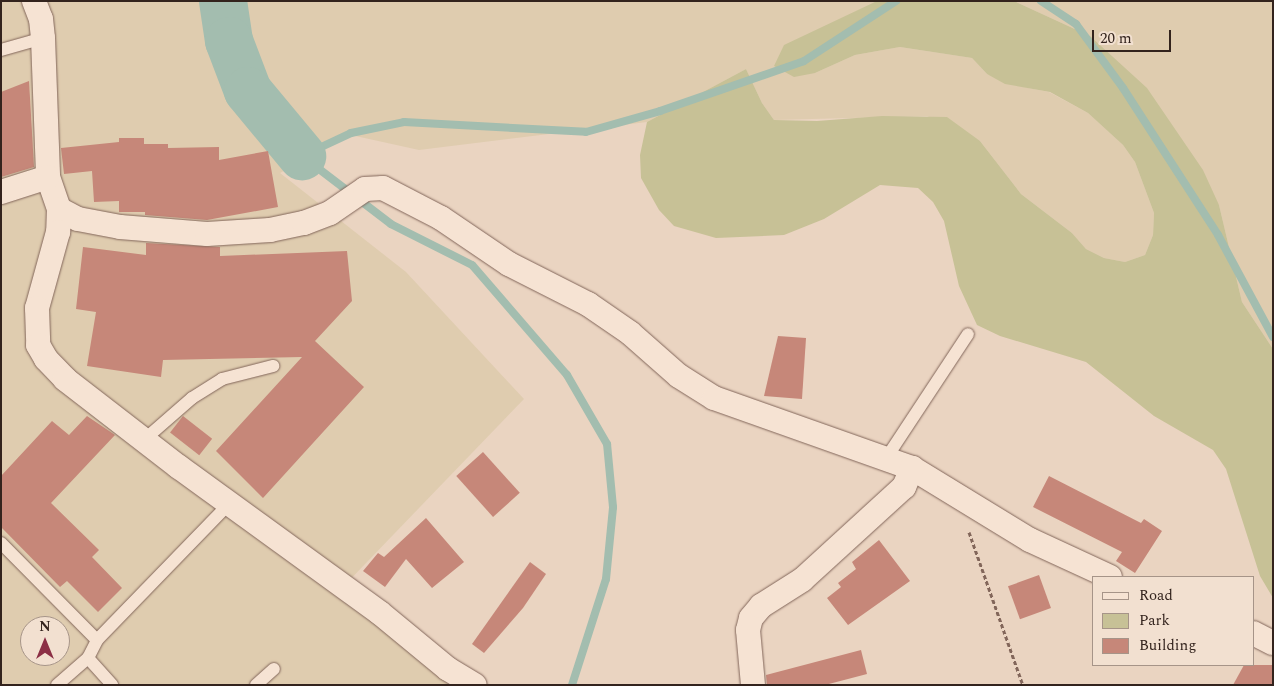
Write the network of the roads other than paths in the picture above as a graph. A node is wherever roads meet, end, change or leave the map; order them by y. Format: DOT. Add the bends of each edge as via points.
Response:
graph roads {
  1 [pos="34,1"];
  2 [pos="43,38"];
  3 [pos="1,50"];
  4 [pos="48,177"];
  5 [pos="1,192"];
  6 [pos="59,209"];
  7 [pos="968,334"];
  8 [pos="274,366"];
  9 [pos="146,439"];
  10 [pos="887,457"];
  11 [pos="912,468"];
  12 [pos="229,504"];
  13 [pos="1,543"];
  14 [pos="1108,576"];
  15 [pos="1254,634"];
  16 [pos="98,640"];
  17 [pos="1273,643"];
  18 [pos="88,658"];
  19 [pos="274,669"];
  20 [pos="57,685"];
  21 [pos="112,685"];
  22 [pos="256,685"];
  23 [pos="475,685"];
  24 [pos="754,685"];
  1 -- 2 [label="street" via="41,19"];
  2 -- 3 [label="lane"];
  2 -- 4 [label="street"];
  4 -- 5 [label="street"];
  4 -- 6 [label="street"];
  6 -- 9 [label="street" via="58,232 37,308 38,345 65,379"];
  6 -- 10 [label="street" via="78,219 120,227 207,234 270,230 304,223 330,212 365,189 383,188 509,264 588,304 630,333 679,376 714,398"];
  7 -- 10 [label="lane"];
  8 -- 9 [label="lane" via="222,379 192,398"];
  9 -- 12 [label="street"];
  10 -- 11 [label="street"];
  11 -- 14 [label="street" via="1030,540"];
  11 -- 24 [label="street" via="904,487 802,580 761,606 751,618 748,630"];
  12 -- 16 [label="lane"];
  12 -- 23 [label="street" via="380,613 448,669"];
  13 -- 16 [label="lane"];
  15 -- 17 [label="street"];
  16 -- 18 [label="lane"];
  18 -- 20 [label="lane"];
  18 -- 21 [label="lane"];
  19 -- 22 [label="lane"];
}
